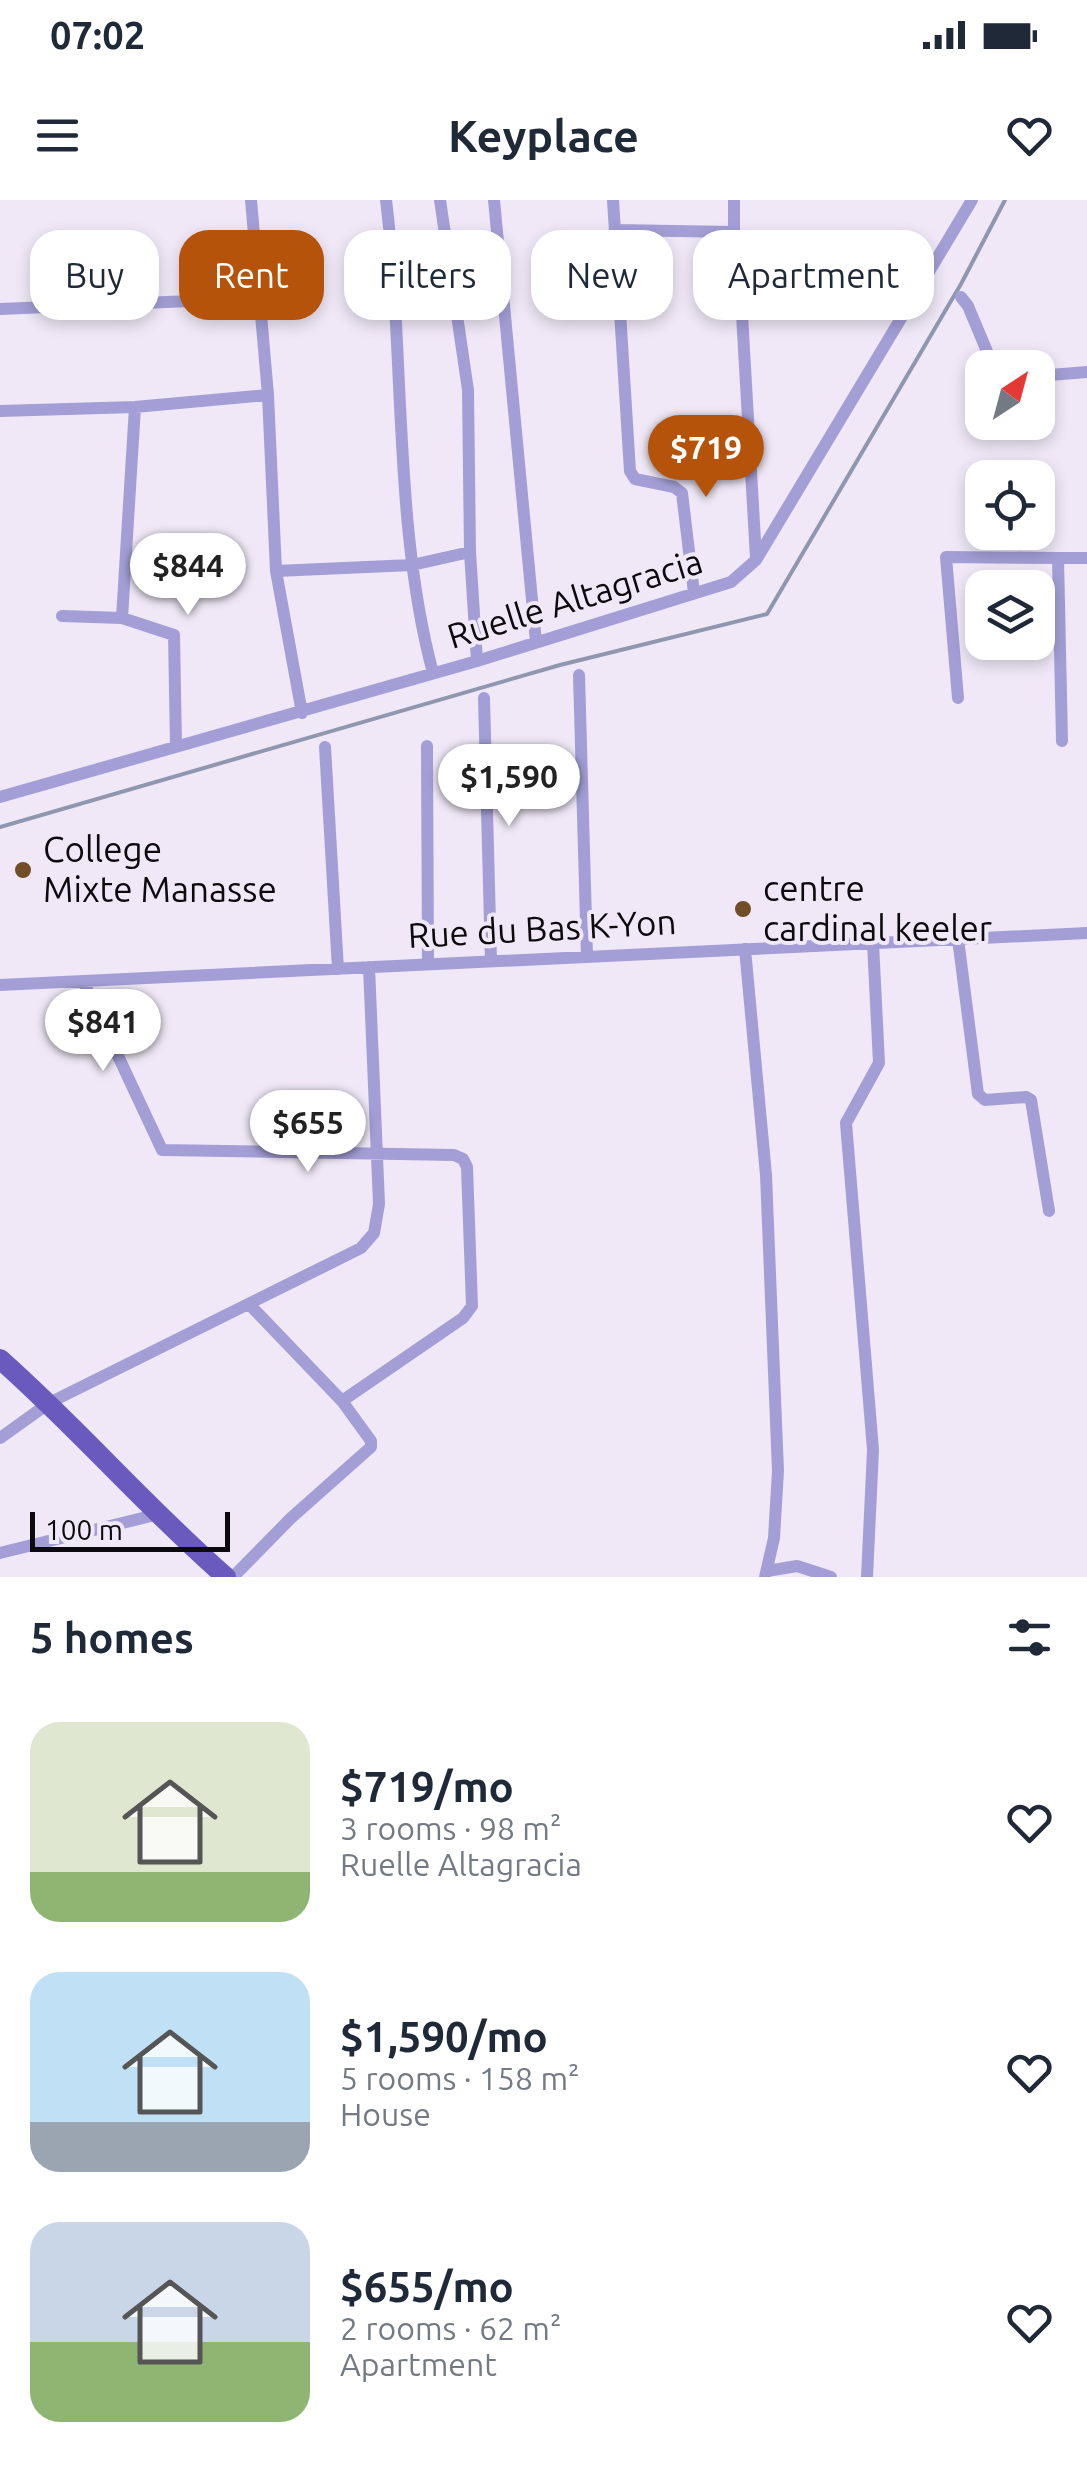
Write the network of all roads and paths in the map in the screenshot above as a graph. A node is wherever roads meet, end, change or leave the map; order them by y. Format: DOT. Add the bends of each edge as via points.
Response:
graph roads {
  1 [pos="250,200"];
  2 [pos="386,200"];
  3 [pos="440,200"];
  4 [pos="494,200"];
  5 [pos="613,200"];
  6 [pos="734,200"];
  7 [pos="972,200"];
  8 [pos="253,230"];
  9 [pos="615,230"];
  10 [pos="734,230"];
  11 [pos="961,297"];
  12 [pos="179,301"];
  13 [pos="0,309"];
  14 [pos="262,320"];
  15 [pos="621,320"];
  16 [pos="742,320"];
  17 [pos="986,350"];
  18 [pos="1087,372"];
  19 [pos="1055,375"];
  20 [pos="268,395"];
  21 [pos="135,407"];
  22 [pos="0,411"];
  23 [pos="470,552"];
  24 [pos="1058,558"];
  25 [pos="1087,558"];
  26 [pos="756,560"];
  27 [pos="412,566"];
  28 [pos="276,571"];
  29 [pos="694,594"];
  30 [pos="62,616"];
  31 [pos="122,618"];
  32 [pos="536,642"];
  33 [pos="477,661"];
  34 [pos="433,673"];
  35 [pos="579,676"];
  36 [pos="484,698"];
  37 [pos="958,698"];
  38 [pos="302,713"];
  39 [pos="1062,741"];
  40 [pos="176,746"];
  41 [pos="427,746"];
  42 [pos="325,747"];
  43 [pos="0,797"];
  44 [pos="1083,936"];
  45 [pos="958,939"];
  46 [pos="873,943"];
  47 [pos="744,949"];
  48 [pos="588,956"];
  49 [pos="492,961"];
  50 [pos="428,964"];
  51 [pos="368,967"];
  52 [pos="338,968"];
  53 [pos="83,980"];
  54 [pos="0,984"];
  55 [pos="379,1155"];
  56 [pos="1048,1210"];
  57 [pos="249,1304"];
  58 [pos="0,1359"];
  59 [pos="342,1401"];
  60 [pos="49,1403"];
  61 [pos="0,1438"];
  62 [pos="158,1514"];
  63 [pos="0,1553"];
  64 [pos="766,1574"];
  65 [pos="230,1577"];
  66 [pos="831,1577"];
  67 [pos="867,1577"];
  1 -- 8 [label="street"];
  2 -- 27 [label="street"];
  3 -- 23 [label="street" via="468,390"];
  4 -- 32 [label="street"];
  5 -- 9 [label="street"];
  6 -- 10 [label="street"];
  7 -- 26 [label="street, Ruelle Altagracia"];
  11 -- 17 [label="street"];
  12 -- 13 [label="street"];
  14 -- 20 [label="street"];
  15 -- 29 [label="street" via="630,470 636,479 682,493"];
  16 -- 26 [label="street"];
  18 -- 19 [label="street"];
  20 -- 21 [label="street"];
  20 -- 28 [label="street"];
  21 -- 22 [label="street"];
  21 -- 31 [label="street"];
  23 -- 27 [label="street"];
  23 -- 33 [label="street"];
  24 -- 25 [label="street"];
  24 -- 37 [label="street" via="946,556"];
  24 -- 39 [label="street"];
  26 -- 29 [label="street, Ruelle Altagracia" via="731,582"];
  27 -- 28 [label="street"];
  27 -- 34 [label="street"];
  28 -- 38 [label="street"];
  29 -- 32 [label="street, Ruelle Altagracia"];
  30 -- 31 [label="street"];
  31 -- 40 [label="street" via="174,635"];
  32 -- 33 [label="street, Ruelle Altagracia"];
  33 -- 34 [label="street, Ruelle Altagracia"];
  34 -- 38 [label="street, Ruelle Altagracia"];
  35 -- 48 [label="street"];
  36 -- 49 [label="street"];
  38 -- 40 [label="street, Ruelle Altagracia"];
  40 -- 43 [label="street, Ruelle Altagracia"];
  41 -- 50 [label="street"];
  42 -- 52 [label="street"];
  44 -- 45 [label="street, Rue du Bas K-Yon"];
  45 -- 46 [label="street, Rue du Bas K-Yon"];
  45 -- 56 [label="street" via="978,1094 985,1100 1032,1100"];
  46 -- 47 [label="street, Rue du Bas K-Yon"];
  46 -- 67 [label="street" via="879,1063 846,1124 873,1450"];
  47 -- 48 [label="street, Rue du Bas K-Yon"];
  47 -- 64 [label="street" via="766,1176 778,1471"];
  48 -- 49 [label="street, Rue du Bas K-Yon"];
  49 -- 50 [label="street, Rue du Bas K-Yon"];
  50 -- 51 [label="street, Rue du Bas K-Yon"];
  51 -- 52 [label="street, Rue du Bas K-Yon"];
  51 -- 55 [label="street"];
  52 -- 53 [label="street, Rue du Bas K-Yon"];
  53 -- 54 [label="street, Rue du Bas K-Yon"];
  53 -- 55 [label="street" via="162,1150"];
  55 -- 57 [label="street" via="377,1218 361,1248"];
  55 -- 59 [label="street" via="462,1158 474,1298 463,1318"];
  57 -- 59 [label="street"];
  57 -- 60 [label="street"];
  58 -- 60 [label="main road"];
  59 -- 65 [label="street" via="371,1447"];
  60 -- 61 [label="street"];
  60 -- 62 [label="main road"];
  62 -- 63 [label="street"];
  62 -- 65 [label="main road"];
  64 -- 66 [label="street" via="797,1566"];
}
